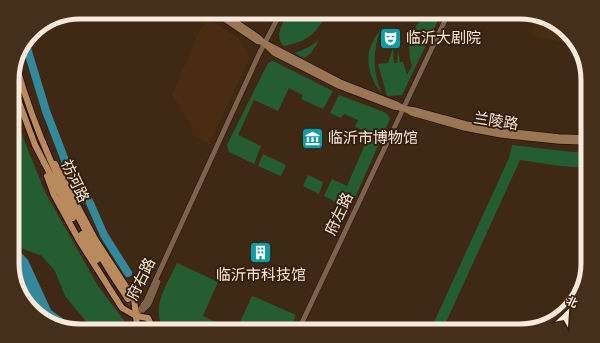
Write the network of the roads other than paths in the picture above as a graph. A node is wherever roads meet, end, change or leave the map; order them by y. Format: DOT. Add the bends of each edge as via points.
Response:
graph roads {
  1 [pos="224,19"];
  2 [pos="231,19"];
  3 [pos="277,19"];
  4 [pos="445,19"];
  5 [pos="265,43"];
  6 [pos="20,75"];
  7 [pos="19,102"];
  8 [pos="404,108"];
  9 [pos="581,138"];
  10 [pos="581,142"];
  11 [pos="35,145"];
  12 [pos="48,154"];
  13 [pos="136,316"];
  14 [pos="137,324"];
  15 [pos="151,324"];
  16 [pos="302,324"];
  1 -- 5 [label="main road, 兰陵路" via="257,41"];
  2 -- 5 [label="main road, 兰陵路"];
  3 -- 5 [label="street, 府右路"];
  4 -- 8 [label="street, 府左路"];
  5 -- 8 [label="main road, 兰陵路" via="274,53 339,86 394,107"];
  5 -- 13 [label="street, 府右路" via="149,304"];
  6 -- 12 [label="main road, 祊河路"];
  7 -- 11 [label="main road, 祊河路"];
  8 -- 9 [label="main road, 兰陵路" via="502,131"];
  8 -- 10 [label="main road, 兰陵路" via="412,113 482,131 535,139"];
  8 -- 16 [label="street, 府左路"];
  11 -- 12 [label="main road, 祊河路" via="90,248 127,300 80,222"];
  11 -- 13 [label="main road" via="54,195 80,242 122,308"];
  12 -- 13 [label="main road" via="62,174 95,239 134,299"];
  13 -- 14 [label="main road"];
  13 -- 15 [label="main road" via="148,318"];
}
